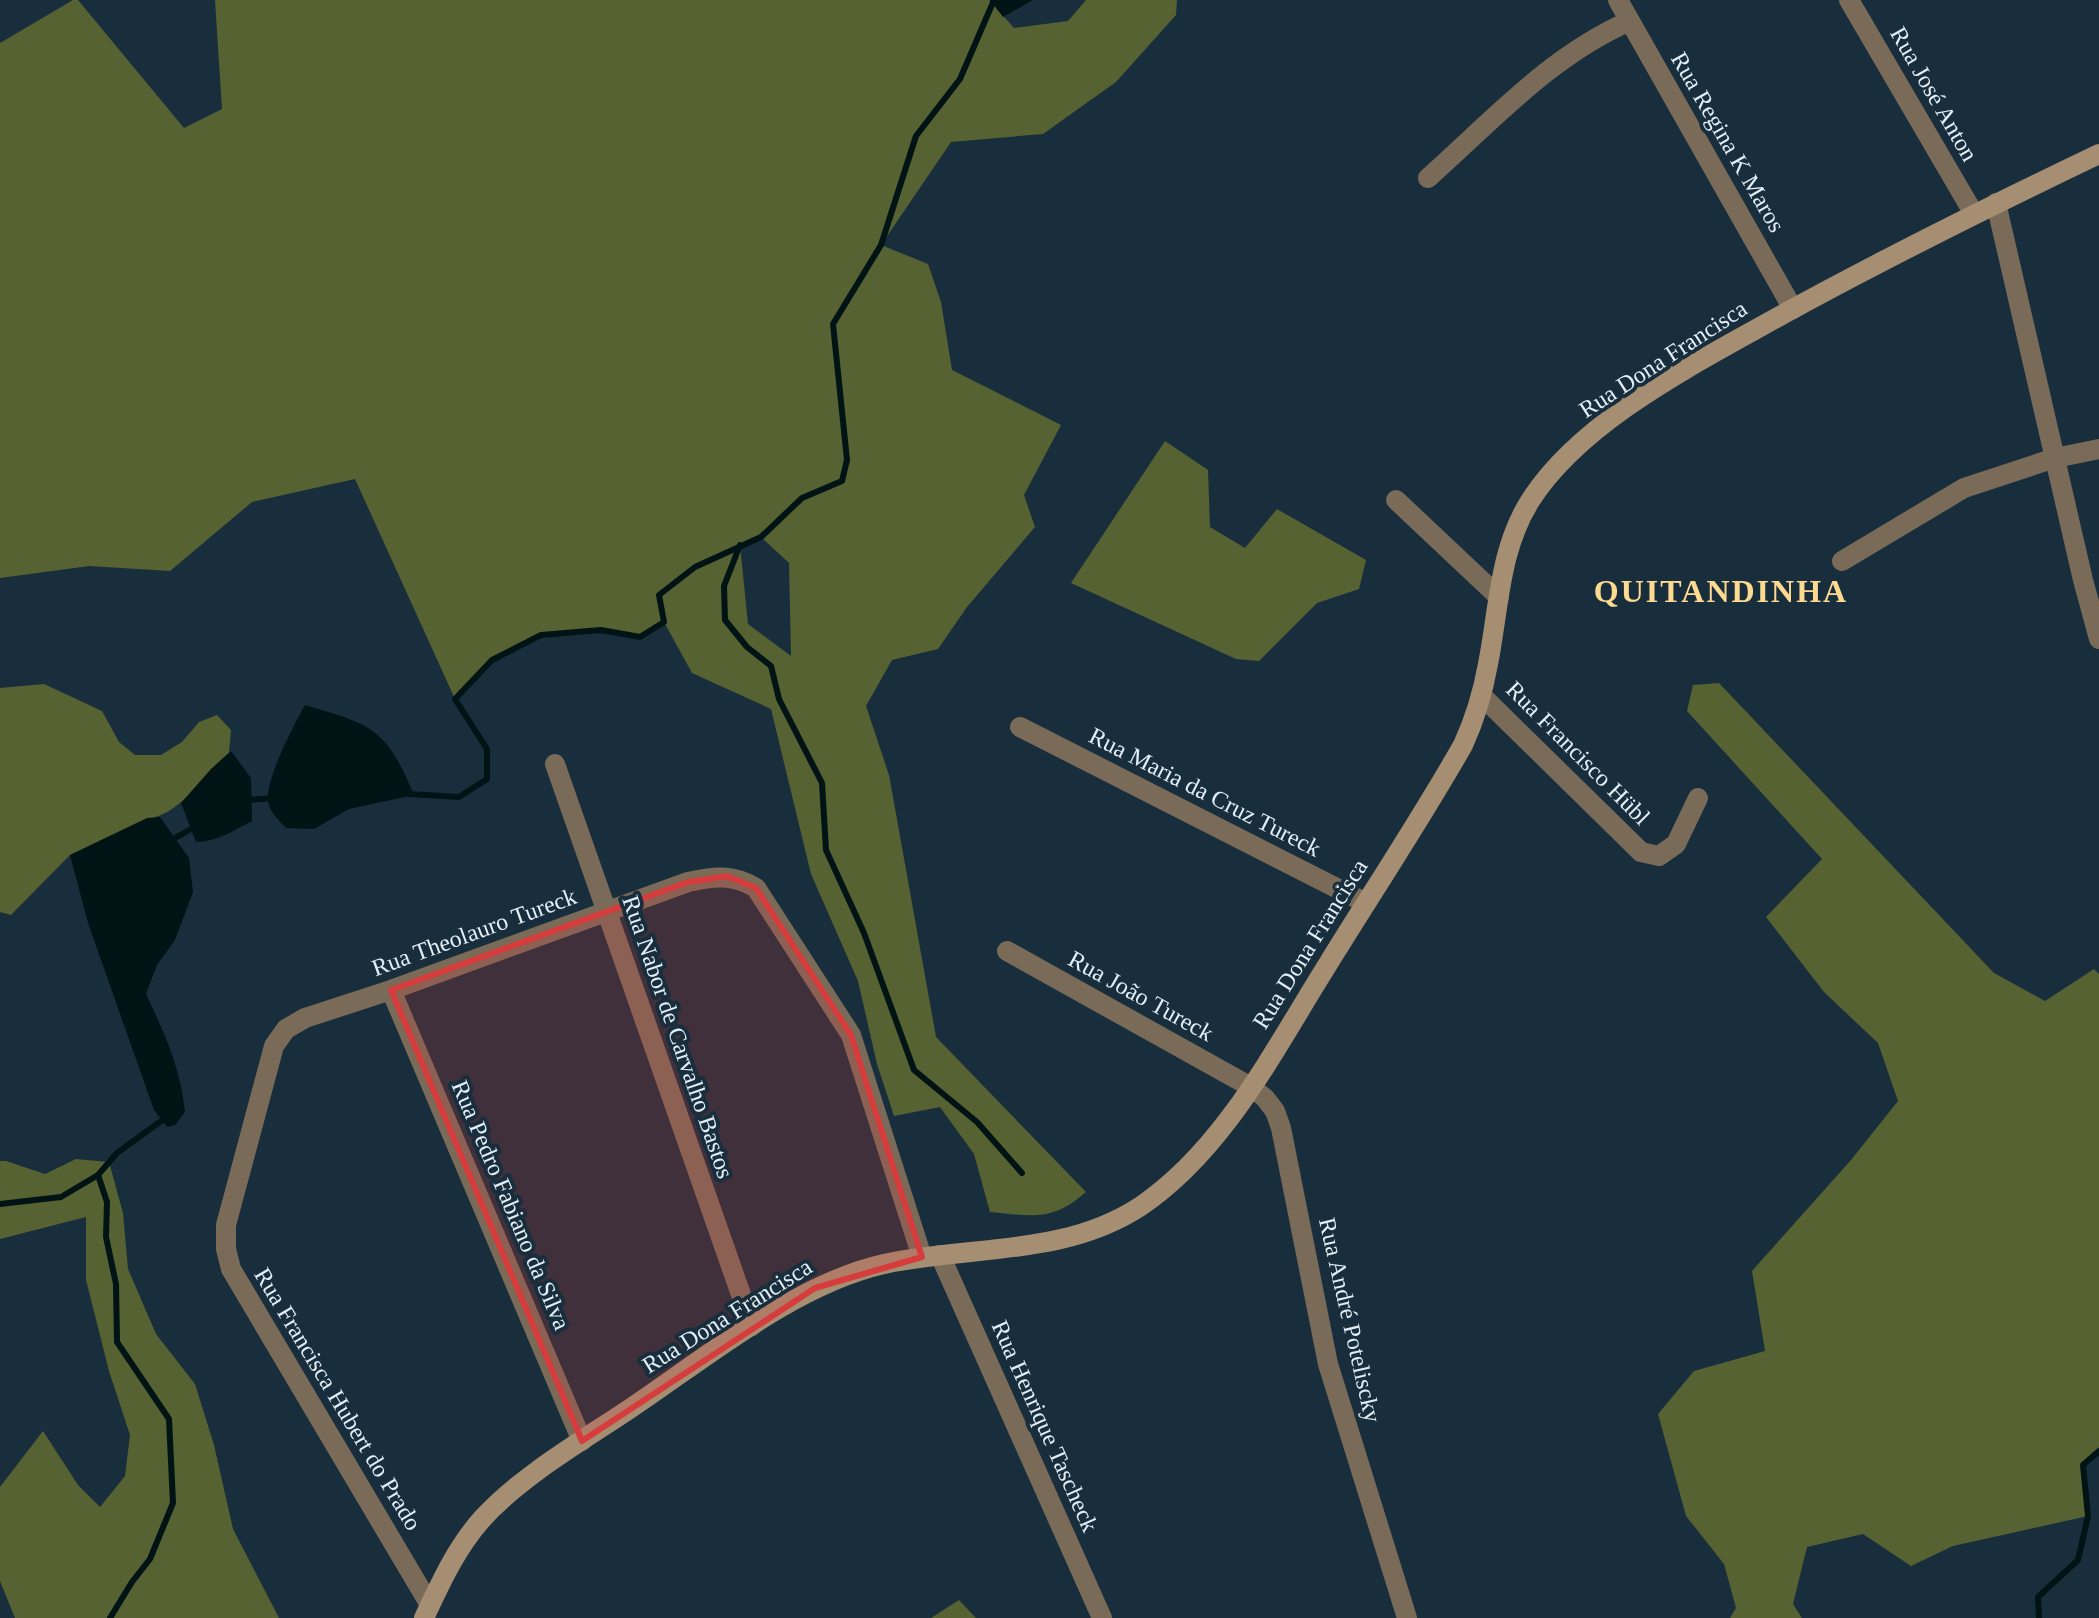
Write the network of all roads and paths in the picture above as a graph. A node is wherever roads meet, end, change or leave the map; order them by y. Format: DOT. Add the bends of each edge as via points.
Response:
graph roads {
  1 [pos="1618,0"];
  2 [pos="1849,0"];
  3 [pos="1630,21"];
  4 [pos="2099,154"];
  5 [pos="1428,178"];
  6 [pos="1996,203"];
  7 [pos="1974,214"];
  8 [pos="1793,309"];
  9 [pos="2099,449"];
  10 [pos="2055,458"];
  11 [pos="1396,500"];
  12 [pos="1842,561"];
  13 [pos="1499,597"];
  14 [pos="2099,639"];
  15 [pos="1481,695"];
  16 [pos="1020,727"];
  17 [pos="555,764"];
  18 [pos="1698,798"];
  19 [pos="727,876"];
  20 [pos="1366,903"];
  21 [pos="607,912"];
  22 [pos="1007,951"];
  23 [pos="391,990"];
  24 [pos="286,1029"];
  25 [pos="1251,1087"];
  26 [pos="931,1256"];
  27 [pos="752,1326"];
  28 [pos="582,1441"];
  29 [pos="427,1612"];
  30 [pos="1102,1618"];
  31 [pos="1407,1618"];
  1 -- 3 [label="street, Rua Regina K Maros"];
  2 -- 7 [label="street, Rua José Anton"];
  3 -- 5 [label="street" via="1561,60"];
  3 -- 8 [label="street, Rua Regina K Maros"];
  4 -- 6 [label="main road, Rua Dona Francisca"];
  6 -- 7 [label="main road, Rua Dona Francisca"];
  6 -- 10 [label="street"];
  7 -- 8 [label="main road, Rua Dona Francisca"];
  8 -- 13 [label="main road, Rua Dona Francisca" via="1636,402 1563,462 1518,523"];
  9 -- 10 [label="street"];
  10 -- 12 [label="street" via="1956,492"];
  10 -- 14 [label="street"];
  11 -- 13 [label="street"];
  13 -- 15 [label="main road, Rua Dona Francisca"];
  15 -- 18 [label="street, Rua Francisco Hübl" via="1641,852 1659,856 1676,844"];
  15 -- 20 [label="main road, Rua Dona Francisca" via="1463,745"];
  16 -- 20 [label="street, Rua Maria da Cruz Tureck"];
  17 -- 21 [label="street, Rua Nabor de Carvalho Bastos"];
  19 -- 21 [label="street, Rua Theolauro Tureck" via="688,882"];
  19 -- 26 [label="street, Rua Henrique Tascheck" via="756,888 851,1035"];
  20 -- 25 [label="main road, Rua Dona Francisca"];
  21 -- 23 [label="street, Rua Theolauro Tureck"];
  21 -- 27 [label="street, Rua Nabor de Carvalho Bastos"];
  22 -- 25 [label="street, Rua João Tureck"];
  23 -- 24 [label="street, Rua Theolauro Tureck"];
  23 -- 28 [label="street, Rua Pedro Fabiano da Silva"];
  24 -- 29 [label="street, Rua Francisca Hubert do Prado" via="274,1046 226,1225 226,1249 231,1269"];
  25 -- 26 [label="main road, Rua Dona Francisca" via="1184,1171 1115,1221 1029,1246"];
  25 -- 31 [label="street, Rua André Poteliscky" via="1275,1111 1281,1128 1328,1364"];
  26 -- 27 [label="main road, Rua Dona Francisca" via="836,1279"];
  26 -- 30 [label="street, Rua Henrique Tascheck"];
  27 -- 28 [label="main road, Rua Dona Francisca"];
  28 -- 29 [label="main road, Rua Dona Francisca" via="482,1519 457,1553"];
}
